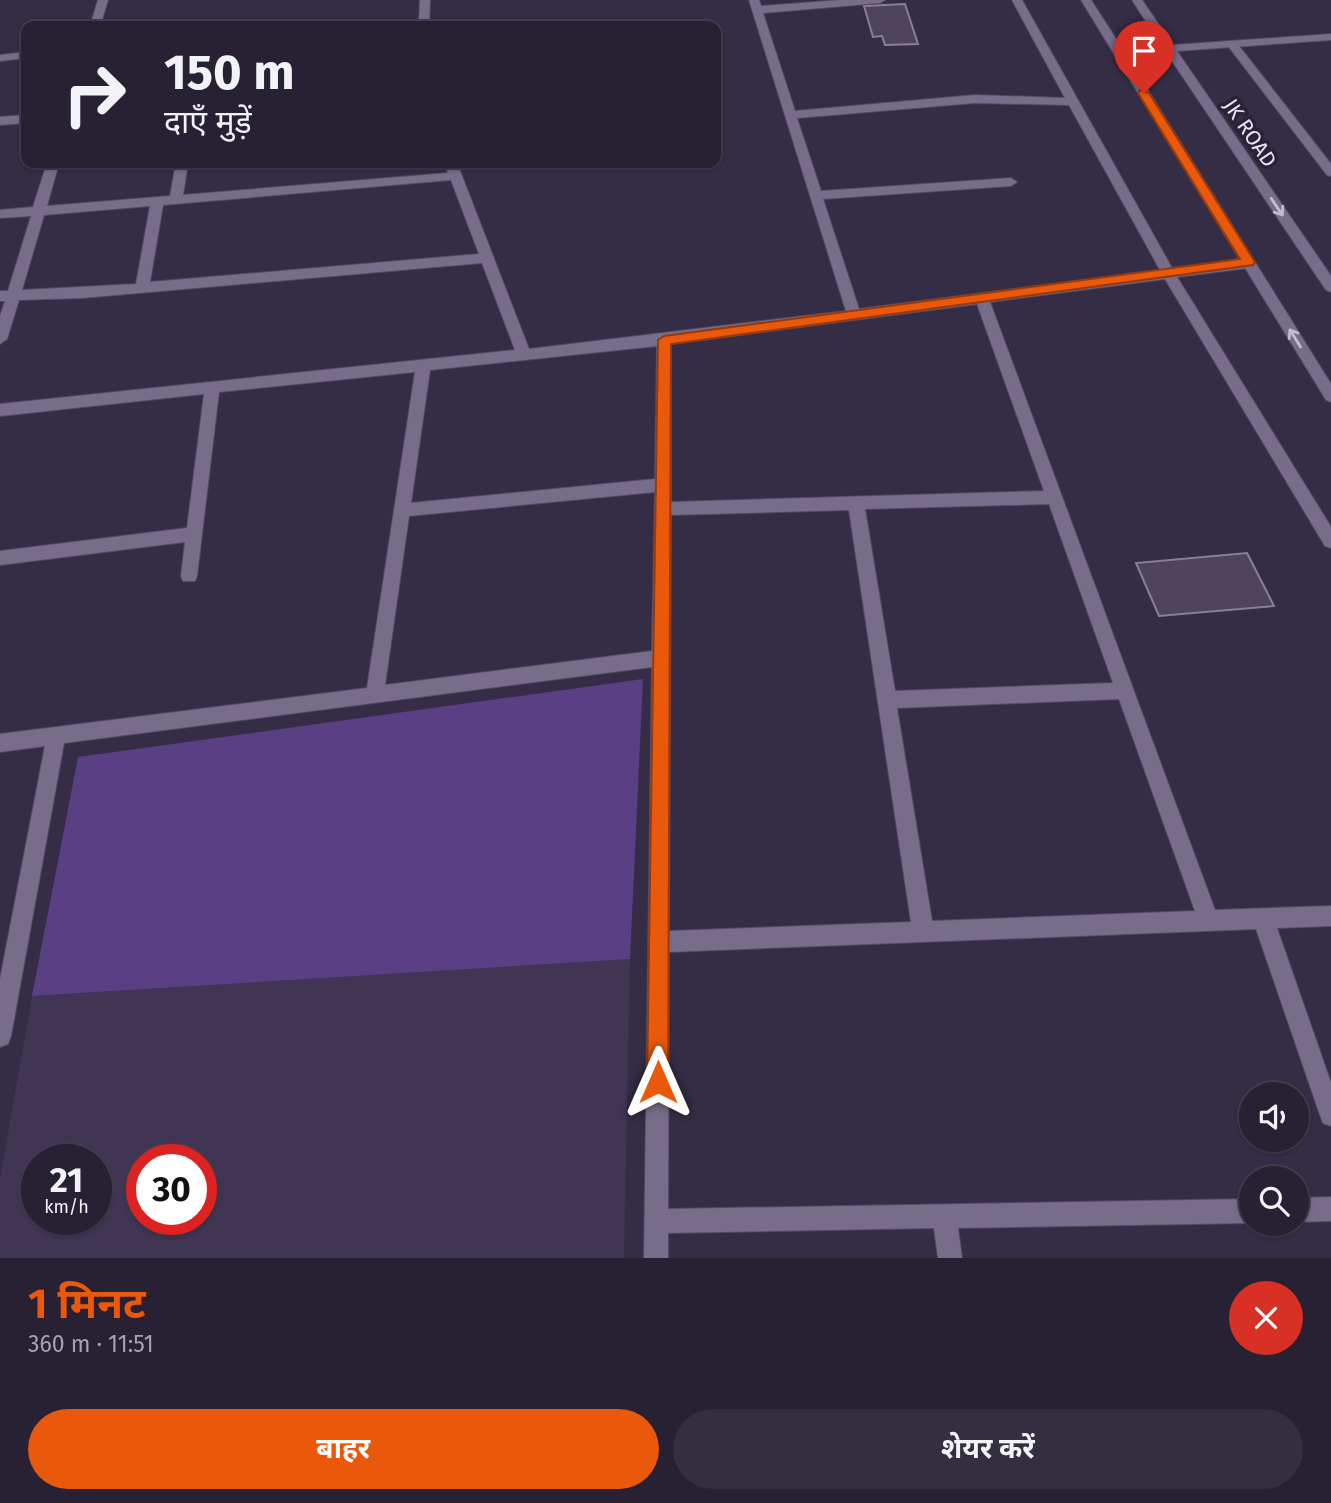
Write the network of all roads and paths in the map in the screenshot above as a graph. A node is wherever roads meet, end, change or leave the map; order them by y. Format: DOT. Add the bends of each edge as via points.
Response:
graph roads {
  1 [pos="103,0"];
  2 [pos="425,0"];
  3 [pos="880,0"];
  4 [pos="1017,0"];
  5 [pos="1086,0"];
  6 [pos="1137,0"];
  7 [pos="756,5"];
  8 [pos="97,21"];
  9 [pos="424,21"];
  10 [pos="1331,37"];
  11 [pos="1232,44"];
  12 [pos="1170,49"];
  13 [pos="1118,52"];
  14 [pos="21,56"];
  15 [pos="0,58"];
  16 [pos="1073,102"];
  17 [pos="791,116"];
  18 [pos="21,119"];
  19 [pos="0,121"];
  20 [pos="52,168"];
  21 [pos="181,168"];
  22 [pos="453,169"];
  23 [pos="1331,172"];
  24 [pos="1011,182"];
  25 [pos="816,195"];
  26 [pos="176,200"];
  27 [pos="157,201"];
  28 [pos="39,211"];
  29 [pos="0,214"];
  30 [pos="487,258"];
  31 [pos="1248,262"];
  32 [pos="1168,273"];
  33 [pos="142,287"];
  34 [pos="1331,287"];
  35 [pos="7,296"];
  36 [pos="982,298"];
  37 [pos="854,315"];
  38 [pos="0,339"];
  39 [pos="664,340"];
  40 [pos="524,355"];
  41 [pos="423,366"];
  42 [pos="212,388"];
  43 [pos="1331,396"];
  44 [pos="0,410"];
  45 [pos="663,485"];
  46 [pos="1055,497"];
  47 [pos="856,503"];
  48 [pos="663,509"];
  49 [pos="402,510"];
  50 [pos="194,534"];
  51 [pos="1331,541"];
  52 [pos="0,558"];
  53 [pos="189,576"];
  54 [pos="662,658"];
  55 [pos="1125,691"];
  56 [pos="375,695"];
  57 [pos="887,700"];
  58 [pos="56,735"];
  59 [pos="0,743"];
  60 [pos="1331,916"];
  61 [pos="1263,919"];
  62 [pos="1209,921"];
  63 [pos="923,932"];
  64 [pos="659,942"];
  65 [pos="7,963"];
  66 [pos="0,1036"];
  67 [pos="1331,1115"];
  68 [pos="1331,1209"];
  69 [pos="1239,1210"];
  70 [pos="1309,1210"];
  71 [pos="944,1216"];
  72 [pos="657,1221"];
  73 [pos="656,1258"];
  74 [pos="950,1258"];
  1 -- 8 [label="street"];
  2 -- 9 [label="street"];
  3 -- 7 [label="street"];
  4 -- 16 [label="street"];
  5 -- 13 [label="street"];
  6 -- 12 [label="street, JK ROAD"];
  7 -- 17 [label="street"];
  10 -- 11 [label="street"];
  11 -- 12 [label="street"];
  11 -- 23 [label="street"];
  12 -- 13 [label="street"];
  12 -- 34 [label="street, JK ROAD, one-way"];
  13 -- 31 [label="street"];
  14 -- 15 [label="street"];
  16 -- 17 [label="street" via="975,99"];
  16 -- 32 [label="street"];
  17 -- 25 [label="street"];
  18 -- 19 [label="street"];
  20 -- 28 [label="street"];
  21 -- 26 [label="street"];
  22 -- 26 [label="street"];
  22 -- 30 [label="street"];
  24 -- 25 [label="street"];
  25 -- 37 [label="street"];
  26 -- 27 [label="street"];
  27 -- 28 [label="street"];
  27 -- 33 [label="street"];
  28 -- 29 [label="street"];
  28 -- 35 [label="street"];
  30 -- 33 [label="street"];
  30 -- 40 [label="street"];
  31 -- 32 [label="street"];
  43 -- 31 [label="street, one-way"];
  32 -- 36 [label="street"];
  32 -- 51 [label="street"];
  33 -- 35 [label="street"];
  35 -- 38 [label="street"];
  36 -- 37 [label="street"];
  36 -- 46 [label="street"];
  37 -- 39 [label="street"];
  39 -- 40 [label="street"];
  39 -- 45 [label="street"];
  40 -- 41 [label="street"];
  41 -- 42 [label="street"];
  41 -- 49 [label="street"];
  42 -- 44 [label="street"];
  42 -- 50 [label="street"];
  45 -- 48 [label="street"];
  45 -- 49 [label="street"];
  46 -- 47 [label="street"];
  46 -- 55 [label="street"];
  47 -- 48 [label="street"];
  47 -- 57 [label="street"];
  48 -- 54 [label="street"];
  49 -- 56 [label="street"];
  50 -- 52 [label="street"];
  50 -- 53 [label="street"];
  54 -- 56 [label="street"];
  54 -- 64 [label="street"];
  55 -- 57 [label="street"];
  55 -- 62 [label="street"];
  56 -- 58 [label="street"];
  57 -- 63 [label="street"];
  58 -- 59 [label="street"];
  58 -- 65 [label="street"];
  60 -- 61 [label="street"];
  61 -- 62 [label="street"];
  61 -- 67 [label="street"];
  62 -- 63 [label="street"];
  63 -- 64 [label="street"];
  64 -- 72 [label="street"];
  65 -- 66 [label="street"];
  68 -- 70 [label="street"];
  69 -- 71 [label="street"];
  71 -- 72 [label="street"];
  71 -- 74 [label="street"];
  72 -- 73 [label="street"];
}
